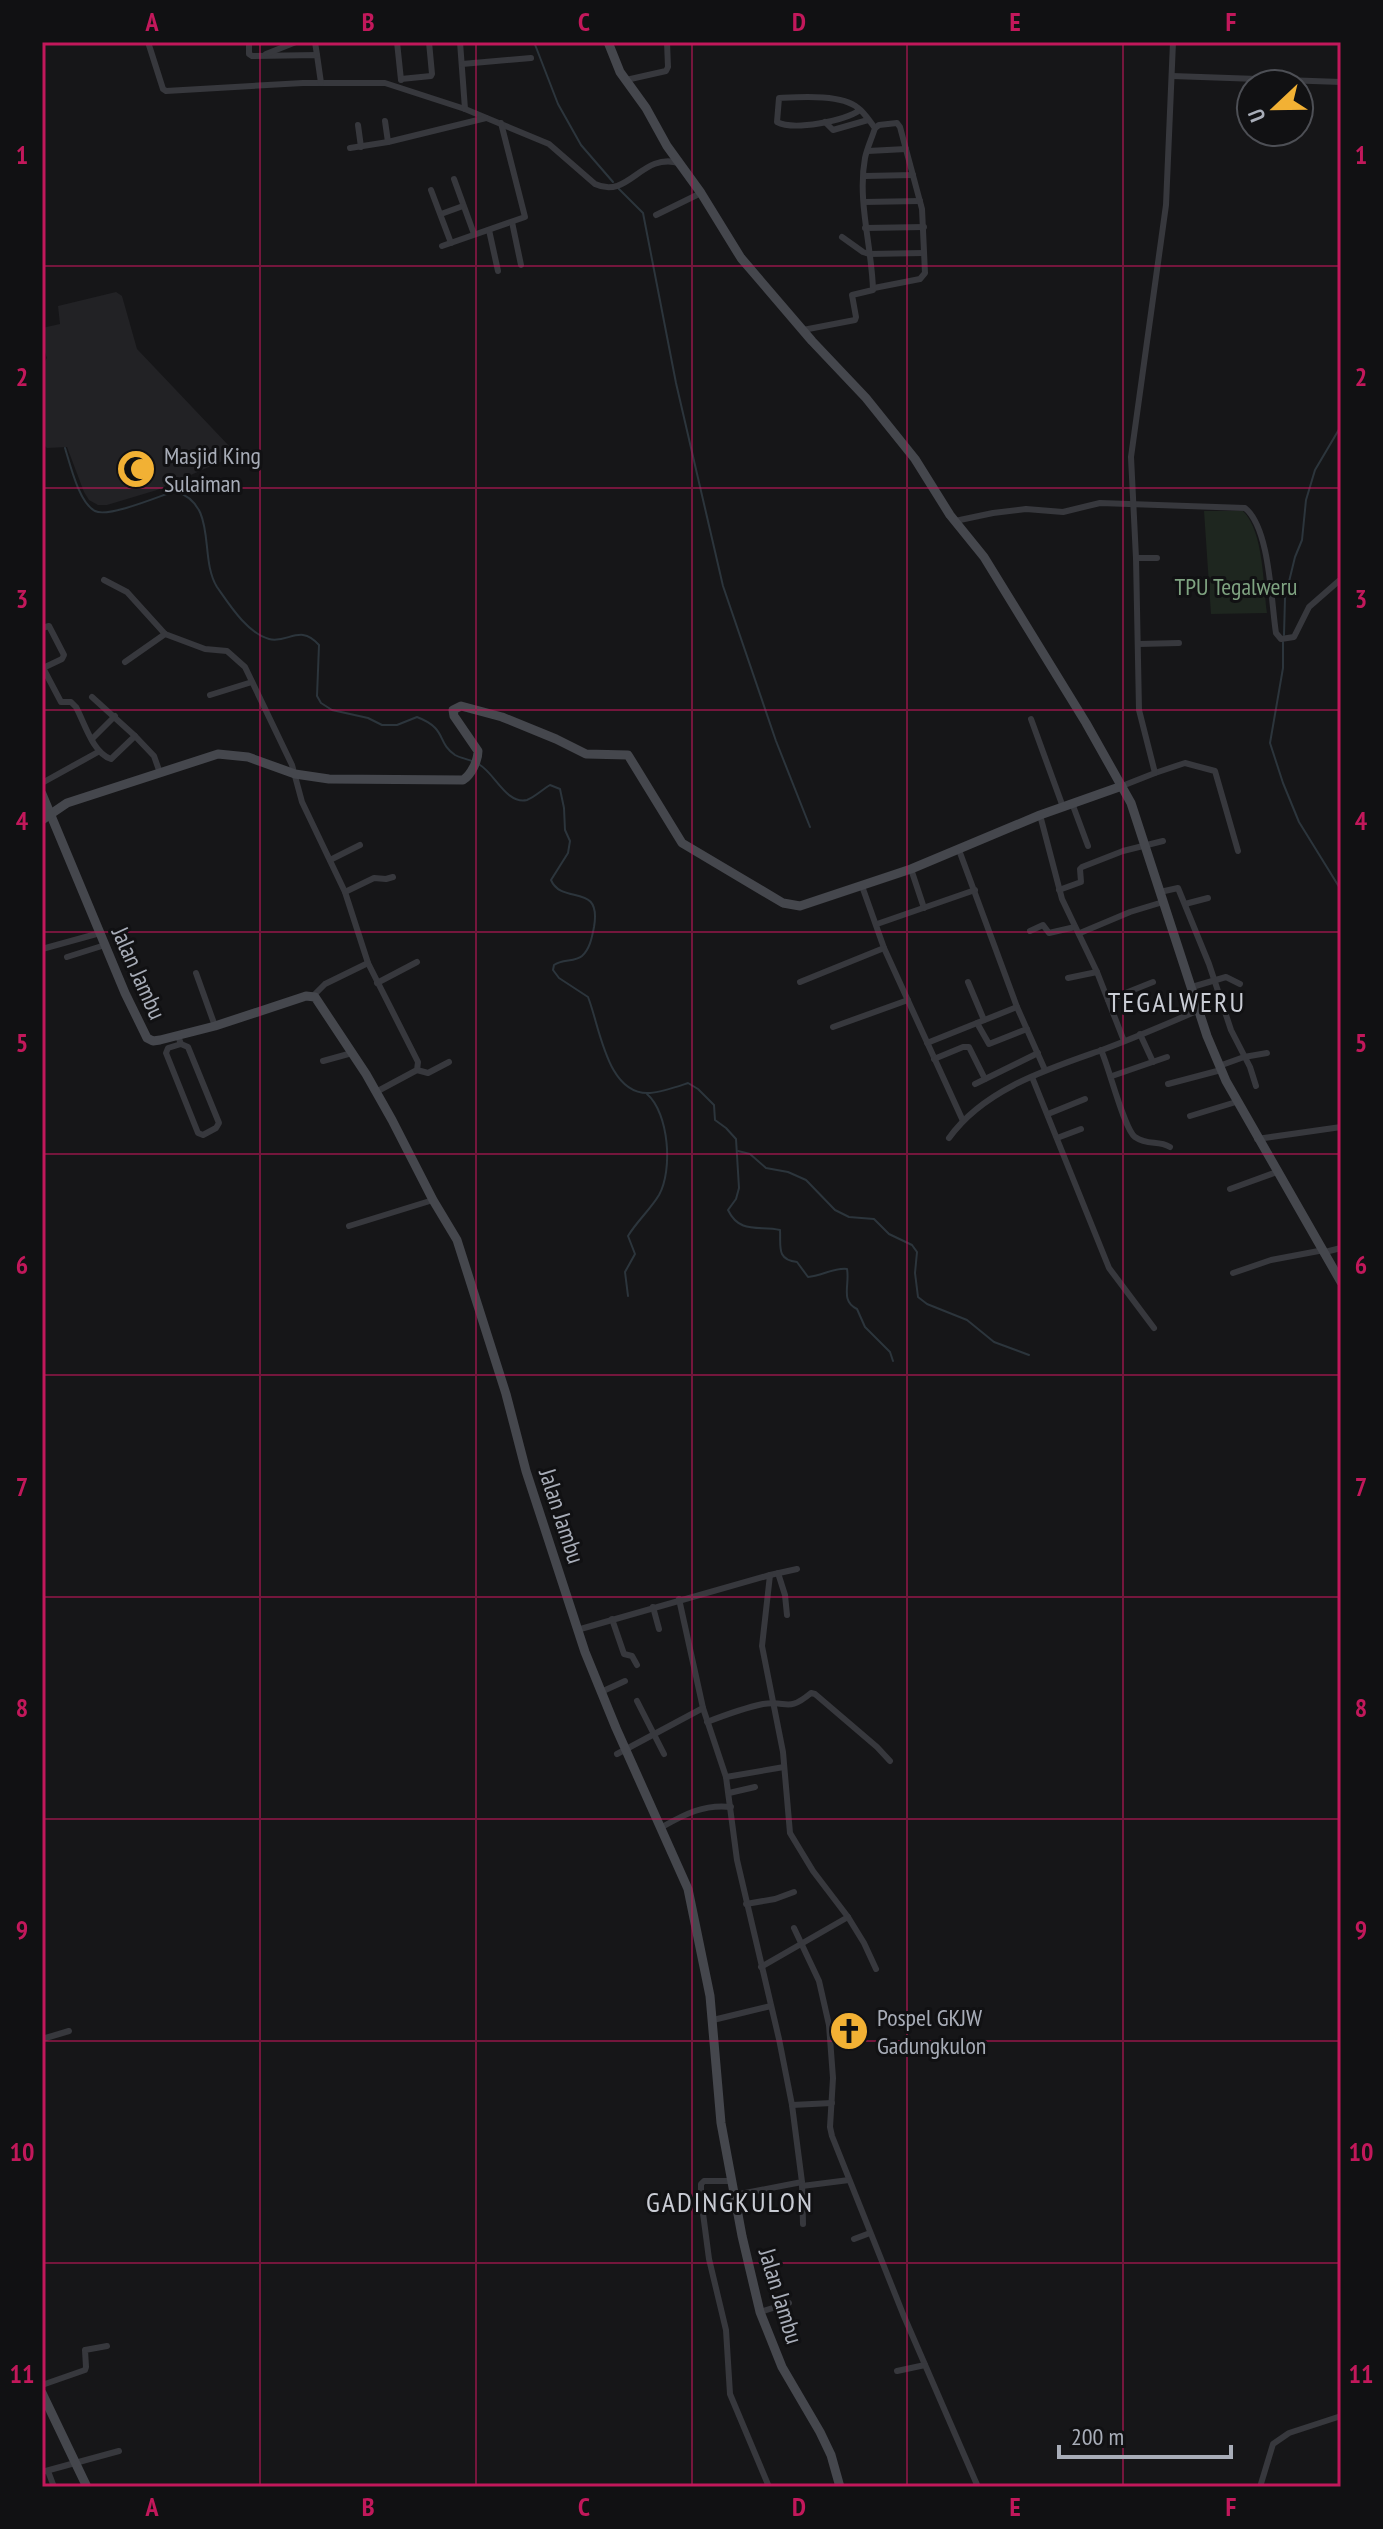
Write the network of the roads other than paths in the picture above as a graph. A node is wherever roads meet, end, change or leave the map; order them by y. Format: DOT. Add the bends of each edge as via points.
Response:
graph roads {
  1 [pos="148,42"];
  2 [pos="249,42"];
  3 [pos="296,42"];
  4 [pos="315,42"];
  5 [pos="397,42"];
  6 [pos="429,42"];
  7 [pos="460,42"];
  8 [pos="605,42"];
  9 [pos="667,42"];
  10 [pos="1173,42"];
  11 [pos="317,55"];
  12 [pos="262,56"];
  13 [pos="531,58"];
  14 [pos="462,64"];
  15 [pos="1172,76"];
  16 [pos="401,79"];
  17 [pos="626,80"];
  18 [pos="1341,82"];
  19 [pos="321,83"];
  20 [pos="402,87"];
  21 [pos="465,109"];
  22 [pos="860,110"];
  23 [pos="486,118"];
  24 [pos="868,120"];
  25 [pos="385,121"];
  26 [pos="825,121"];
  27 [pos="501,123"];
  28 [pos="358,125"];
  29 [pos="875,128"];
  30 [pos="388,142"];
  31 [pos="361,147"];
  32 [pos="350,148"];
  33 [pos="906,149"];
  34 [pos="868,151"];
  35 [pos="679,163"];
  36 [pos="913,175"];
  37 [pos="865,176"];
  38 [pos="454,179"];
  39 [pos="431,190"];
  40 [pos="701,193"];
  41 [pos="920,201"];
  42 [pos="864,202"];
  43 [pos="463,206"];
  44 [pos="441,214"];
  45 [pos="656,215"];
  46 [pos="512,222"];
  47 [pos="924,227"];
  48 [pos="865,228"];
  49 [pos="489,230"];
  50 [pos="474,234"];
  51 [pos="842,237"];
  52 [pos="451,243"];
  53 [pos="442,246"];
  54 [pos="923,253"];
  55 [pos="869,254"];
  56 [pos="521,265"];
  57 [pos="498,271"];
  58 [pos="874,288"];
  59 [pos="802,330"];
  60 [pos="1134,505"];
  61 [pos="955,521"];
  62 [pos="1136,558"];
  63 [pos="1157,558"];
  64 [pos="1341,579"];
  65 [pos="104,580"];
  66 [pos="42,628"];
  67 [pos="165,634"];
  68 [pos="1179,643"];
  69 [pos="1139,644"];
  70 [pos="125,662"];
  71 [pos="43,667"];
  72 [pos="252,682"];
  73 [pos="210,695"];
  74 [pos="92,697"];
  75 [pos="115,716"];
  76 [pos="1031,719"];
  77 [pos="135,736"];
  78 [pos="92,739"];
  79 [pos="98,752"];
  80 [pos="160,773"];
  81 [pos="1155,773"];
  82 [pos="295,774"];
  83 [pos="42,783"];
  84 [pos="1122,786"];
  85 [pos="42,794"];
  86 [pos="1067,805"];
  87 [pos="1040,815"];
  88 [pos="46,817"];
  89 [pos="1163,841"];
  90 [pos="360,845"];
  91 [pos="1145,845"];
  92 [pos="1088,846"];
  93 [pos="959,850"];
  94 [pos="1238,851"];
  95 [pos="330,860"];
  96 [pos="911,869"];
  97 [pos="393,877"];
  98 [pos="862,886"];
  99 [pos="975,890"];
  100 [pos="1059,890"];
  101 [pos="345,892"];
  102 [pos="1160,892"];
  103 [pos="1208,898"];
  104 [pos="1163,902"];
  105 [pos="1185,904"];
  106 [pos="924,908"];
  107 [pos="877,924"];
  108 [pos="1078,930"];
  109 [pos="1030,931"];
  110 [pos="100,933"];
  111 [pos="105,945"];
  112 [pos="884,948"];
  113 [pos="42,949"];
  114 [pos="67,957"];
  115 [pos="417,962"];
  116 [pos="368,963"];
  117 [pos="1097,972"];
  118 [pos="196,973"];
  119 [pos="1068,978"];
  120 [pos="1213,981"];
  121 [pos="800,982"];
  122 [pos="968,982"];
  123 [pos="1153,982"];
  124 [pos="377,983"];
  125 [pos="1240,984"];
  126 [pos="1192,987"];
  127 [pos="313,996"];
  128 [pos="908,1000"];
  129 [pos="1108,1000"];
  130 [pos="1017,1007"];
  131 [pos="1199,1010"];
  132 [pos="981,1022"];
  133 [pos="215,1026"];
  134 [pos="833,1027"];
  135 [pos="1027,1029"];
  136 [pos="1140,1034"];
  137 [pos="180,1040"];
  138 [pos="1124,1041"];
  139 [pos="927,1043"];
  140 [pos="1101,1050"];
  141 [pos="352,1053"];
  142 [pos="1038,1053"];
  143 [pos="1267,1053"];
  144 [pos="1167,1057"];
  145 [pos="1244,1057"];
  146 [pos="934,1059"];
  147 [pos="323,1061"];
  148 [pos="449,1062"];
  149 [pos="1153,1062"];
  150 [pos="1220,1068"];
  151 [pos="417,1070"];
  152 [pos="1045,1070"];
  153 [pos="1112,1076"];
  154 [pos="1032,1077"];
  155 [pos="985,1079"];
  156 [pos="975,1084"];
  157 [pos="1168,1084"];
  158 [pos="1256,1086"];
  159 [pos="376,1092"];
  160 [pos="1085,1099"];
  161 [pos="1236,1102"];
  162 [pos="1048,1114"];
  163 [pos="1190,1116"];
  164 [pos="963,1121"];
  165 [pos="1341,1127"];
  166 [pos="1081,1129"];
  167 [pos="949,1138"];
  168 [pos="1057,1138"];
  169 [pos="1257,1139"];
  170 [pos="1170,1147"];
  171 [pos="1277,1172"];
  172 [pos="1230,1189"];
  173 [pos="433,1200"];
  174 [pos="349,1226"];
  175 [pos="1341,1248"];
  176 [pos="1325,1251"];
  177 [pos="1233,1273"];
  178 [pos="1341,1282"];
  179 [pos="1154,1328"];
  180 [pos="797,1569"];
  181 [pos="778,1573"];
  182 [pos="770,1575"];
  183 [pos="679,1599"];
  184 [pos="653,1607"];
  185 [pos="787,1615"];
  186 [pos="612,1619"];
  187 [pos="659,1629"];
  188 [pos="577,1630"];
  189 [pos="637,1665"];
  190 [pos="625,1681"];
  191 [pos="601,1692"];
  192 [pos="637,1701"];
  193 [pos="772,1703"];
  194 [pos="703,1708"];
  195 [pos="707,1722"];
  196 [pos="653,1733"];
  197 [pos="621,1752"];
  198 [pos="664,1754"];
  199 [pos="890,1761"];
  200 [pos="784,1767"];
  201 [pos="726,1777"];
  202 [pos="755,1787"];
  203 [pos="729,1793"];
  204 [pos="731,1807"];
  205 [pos="662,1827"];
  206 [pos="794,1892"];
  207 [pos="746,1904"];
  208 [pos="848,1917"];
  209 [pos="794,1928"];
  210 [pos="802,1944"];
  211 [pos="761,1967"];
  212 [pos="876,1969"];
  213 [pos="771,2006"];
  214 [pos="713,2020"];
  215 [pos="69,2031"];
  216 [pos="42,2039"];
  217 [pos="832,2103"];
  218 [pos="792,2105"];
  219 [pos="849,2180"];
  220 [pos="732,2181"];
  221 [pos="802,2184"];
  222 [pos="735,2195"];
  223 [pos="803,2224"];
  224 [pos="870,2233"];
  225 [pos="854,2239"];
  226 [pos="789,2303"];
  227 [pos="760,2312"];
  228 [pos="107,2346"];
  229 [pos="925,2365"];
  230 [pos="897,2371"];
  231 [pos="42,2385"];
  232 [pos="42,2393"];
  233 [pos="1341,2416"];
  234 [pos="53,2418"];
  235 [pos="42,2421"];
  236 [pos="119,2451"];
  237 [pos="75,2464"];
  238 [pos="45,2472"];
  239 [pos="54,2487"];
  240 [pos="87,2487"];
  241 [pos="769,2487"];
  242 [pos="840,2487"];
  243 [pos="978,2487"];
  244 [pos="1260,2487"];
  1 -- 19 [label="street" via="166,91"];
  2 -- 12 [label="street" via="251,55"];
  3 -- 12 [label="street"];
  4 -- 11 [label="street"];
  5 -- 16 [label="street"];
  6 -- 16 [label="street" via="431,76"];
  7 -- 14 [label="street"];
  8 -- 17 [label="street"];
  9 -- 17 [label="street" via="666,71"];
  10 -- 15 [label="street"];
  11 -- 12 [label="street"];
  11 -- 19 [label="street"];
  13 -- 14 [label="street"];
  14 -- 21 [label="street"];
  15 -- 18 [label="street"];
  15 -- 60 [label="street" via="1166,205 1131,457"];
  16 -- 20 [label="street"];
  17 -- 35 [label="street"];
  19 -- 20 [label="street"];
  20 -- 21 [label="street"];
  21 -- 23 [label="street"];
  22 -- 24 [label="street"];
  22 -- 26 [label="street"];
  22 -- 26 [label="street" via="842,100 779,98 780,125"];
  23 -- 27 [label="street"];
  23 -- 30 [label="street"];
  24 -- 26 [label="street" via="833,130"];
  24 -- 29 [label="street"];
  25 -- 30 [label="street"];
  27 -- 35 [label="street" via="562,152 595,184 613,188 654,163"];
  27 -- 46 [label="street" via="525,215"];
  28 -- 31 [label="street"];
  29 -- 33 [label="street" via="897,123"];
  29 -- 34 [label="street"];
  30 -- 31 [label="street"];
  31 -- 32 [label="street"];
  33 -- 34 [label="street"];
  33 -- 36 [label="street"];
  34 -- 37 [label="street"];
  35 -- 40 [label="street"];
  36 -- 37 [label="street"];
  36 -- 41 [label="street"];
  37 -- 42 [label="street"];
  38 -- 43 [label="street"];
  39 -- 44 [label="street"];
  40 -- 45 [label="street"];
  40 -- 59 [label="street" via="741,258"];
  41 -- 42 [label="street"];
  41 -- 47 [label="street"];
  42 -- 48 [label="street"];
  43 -- 44 [label="street"];
  43 -- 50 [label="street"];
  44 -- 52 [label="street"];
  46 -- 49 [label="street"];
  46 -- 56 [label="street"];
  47 -- 48 [label="street"];
  47 -- 54 [label="street"];
  48 -- 55 [label="street"];
  49 -- 50 [label="street"];
  49 -- 57 [label="street"];
  50 -- 52 [label="street"];
  51 -- 55 [label="street"];
  52 -- 53 [label="street"];
  54 -- 55 [label="street"];
  54 -- 58 [label="street" via="922,279"];
  55 -- 58 [label="street"];
  58 -- 59 [label="street" via="852,295 855,320"];
  59 -- 61 [label="street" via="893,430"];
  60 -- 61 [label="street" via="1100,503 1063,512 1026,509"];
  60 -- 62 [label="street"];
  60 -- 64 [label="street" via="1247,510 1262,542 1276,633 1285,639 1294,637 1309,607"];
  61 -- 84 [label="street" via="975,543"];
  62 -- 63 [label="street"];
  62 -- 69 [label="street"];
  65 -- 67 [label="street" via="127,592"];
  66 -- 71 [label="street" via="49,626 64,655"];
  67 -- 70 [label="street"];
  67 -- 72 [label="street" via="227,651"];
  68 -- 69 [label="street"];
  69 -- 81 [label="street" via="1140,722"];
  71 -- 78 [label="street" via="61,702 76,707"];
  72 -- 73 [label="street"];
  72 -- 82 [label="street"];
  74 -- 75 [label="street"];
  75 -- 77 [label="street"];
  75 -- 78 [label="street"];
  76 -- 86 [label="street"];
  77 -- 79 [label="street" via="111,759"];
  77 -- 80 [label="street" via="154,756"];
  78 -- 79 [label="street"];
  79 -- 83 [label="street"];
  80 -- 82 [label="street" via="223,754"];
  80 -- 88 [label="street" via="67,803"];
  81 -- 84 [label="street"];
  81 -- 94 [label="street" via="1185,763 1215,771"];
  82 -- 95 [label="street" via="302,802"];
  82 -- 98 [label="street" via="338,780 458,781 467,777 478,757 477,747 454,716 455,707 468,706 586,754 628,755 682,843 788,905"];
  84 -- 86 [label="street"];
  84 -- 91 [label="street"];
  85 -- 88 [label="street, Jalan Jambu"];
  86 -- 87 [label="street"];
  86 -- 92 [label="street"];
  87 -- 93 [label="street"];
  87 -- 100 [label="street"];
  88 -- 110 [label="street, Jalan Jambu"];
  89 -- 91 [label="street"];
  90 -- 95 [label="street"];
  91 -- 100 [label="street" via="1081,868 1081,882"];
  91 -- 102 [label="street"];
  93 -- 96 [label="street"];
  93 -- 99 [label="street"];
  95 -- 101 [label="street"];
  96 -- 98 [label="street"];
  96 -- 106 [label="street"];
  97 -- 101 [label="street" via="374,878"];
  98 -- 107 [label="street"];
  99 -- 106 [label="street"];
  99 -- 130 [label="street"];
  100 -- 108 [label="street"];
  101 -- 116 [label="street"];
  102 -- 104 [label="street"];
  102 -- 105 [label="street" via="1177,887"];
  103 -- 105 [label="street"];
  104 -- 108 [label="street"];
  104 -- 126 [label="street"];
  105 -- 120 [label="street"];
  106 -- 107 [label="street"];
  107 -- 112 [label="street"];
  108 -- 109 [label="street" via="1049,933 1043,925"];
  108 -- 117 [label="street"];
  110 -- 111 [label="street, Jalan Jambu"];
  110 -- 113 [label="street"];
  111 -- 114 [label="street"];
  111 -- 137 [label="street, Jalan Jambu" via="145,1036"];
  112 -- 121 [label="street"];
  112 -- 128 [label="street"];
  115 -- 124 [label="street"];
  116 -- 124 [label="street"];
  116 -- 127 [label="street" via="325,984"];
  117 -- 119 [label="street"];
  117 -- 129 [label="street"];
  118 -- 133 [label="street"];
  120 -- 125 [label="street" via="1226,977"];
  120 -- 126 [label="street"];
  120 -- 145 [label="street"];
  122 -- 132 [label="street"];
  123 -- 129 [label="street"];
  124 -- 151 [label="street" via="418,1062"];
  126 -- 131 [label="street"];
  127 -- 133 [label="street, Jalan Jambu"];
  127 -- 141 [label="street, Jalan Jambu"];
  128 -- 134 [label="street"];
  128 -- 139 [label="street"];
  129 -- 138 [label="street"];
  130 -- 132 [label="street"];
  130 -- 135 [label="street"];
  131 -- 136 [label="street"];
  131 -- 150 [label="street"];
  132 -- 135 [label="street" via="989,1044"];
  132 -- 139 [label="street"];
  133 -- 137 [label="street, Jalan Jambu"];
  135 -- 142 [label="street"];
  136 -- 138 [label="street"];
  136 -- 149 [label="street"];
  137 -- 137 [label="street" via="188,1047 219,1123 203,1135 166,1053"];
  138 -- 140 [label="street"];
  139 -- 146 [label="street"];
  140 -- 152 [label="street"];
  140 -- 153 [label="street"];
  141 -- 147 [label="street"];
  141 -- 159 [label="street, Jalan Jambu"];
  142 -- 152 [label="street"];
  142 -- 155 [label="street"];
  143 -- 145 [label="street"];
  144 -- 149 [label="street"];
  145 -- 150 [label="street"];
  145 -- 158 [label="street"];
  146 -- 155 [label="street" via="969,1047"];
  146 -- 164 [label="street"];
  148 -- 151 [label="street" via="428,1073"];
  149 -- 153 [label="street"];
  150 -- 157 [label="street"];
  150 -- 161 [label="street"];
  151 -- 159 [label="street"];
  152 -- 154 [label="street"];
  153 -- 170 [label="street" via="1130,1133 1146,1143"];
  154 -- 162 [label="street"];
  154 -- 164 [label="street"];
  155 -- 156 [label="street"];
  159 -- 173 [label="street, Jalan Jambu"];
  160 -- 162 [label="street"];
  161 -- 163 [label="street"];
  161 -- 169 [label="street"];
  162 -- 168 [label="street"];
  164 -- 167 [label="street"];
  165 -- 169 [label="street"];
  166 -- 168 [label="street"];
  168 -- 179 [label="street" via="1109,1268"];
  169 -- 171 [label="street"];
  171 -- 172 [label="street"];
  171 -- 176 [label="street"];
  173 -- 174 [label="street"];
  173 -- 188 [label="street, Jalan Jambu" via="457,1240"];
  175 -- 176 [label="street"];
  176 -- 177 [label="street"];
  176 -- 178 [label="street"];
  180 -- 181 [label="street"];
  181 -- 182 [label="street"];
  181 -- 185 [label="street"];
  182 -- 183 [label="street"];
  182 -- 193 [label="street" via="762,1646"];
  183 -- 184 [label="street"];
  183 -- 194 [label="street"];
  184 -- 186 [label="street"];
  184 -- 187 [label="street"];
  186 -- 188 [label="street"];
  186 -- 189 [label="street" via="624,1654"];
  188 -- 191 [label="street, Jalan Jambu"];
  190 -- 191 [label="street"];
  191 -- 197 [label="street, Jalan Jambu"];
  192 -- 196 [label="street"];
  193 -- 195 [label="street"];
  193 -- 199 [label="street" via="792,1706 815,1694"];
  193 -- 200 [label="street"];
  194 -- 195 [label="street"];
  194 -- 196 [label="street"];
  195 -- 201 [label="street"];
  196 -- 197 [label="street"];
  196 -- 198 [label="street"];
  197 -- 205 [label="street, Jalan Jambu"];
  200 -- 201 [label="street"];
  200 -- 208 [label="street" via="790,1833"];
  201 -- 203 [label="street"];
  202 -- 203 [label="street"];
  203 -- 204 [label="street"];
  204 -- 205 [label="street" via="702,1807"];
  204 -- 207 [label="street"];
  205 -- 214 [label="street, Jalan Jambu" via="688,1889"];
  206 -- 207 [label="street"];
  207 -- 211 [label="street"];
  208 -- 210 [label="street"];
  208 -- 212 [label="street"];
  209 -- 210 [label="street"];
  210 -- 211 [label="street"];
  210 -- 217 [label="street" via="826,2007"];
  211 -- 213 [label="street"];
  213 -- 214 [label="street"];
  213 -- 218 [label="street"];
  214 -- 220 [label="street, Jalan Jambu" via="721,2123"];
  215 -- 216 [label="street"];
  217 -- 218 [label="street"];
  217 -- 219 [label="street" via="830,2131"];
  218 -- 221 [label="street"];
  219 -- 221 [label="street"];
  219 -- 224 [label="street"];
  220 -- 222 [label="street, Jalan Jambu"];
  220 -- 241 [label="street" via="702,2183 702,2209 726,2330 730,2394"];
  221 -- 222 [label="street"];
  221 -- 223 [label="street"];
  222 -- 227 [label="street, Jalan Jambu"];
  224 -- 225 [label="street"];
  224 -- 229 [label="street"];
  226 -- 227 [label="street"];
  227 -- 242 [label="street, Jalan Jambu" via="782,2367 831,2455"];
  228 -- 231 [label="street" via="85,2350 85,2370"];
  229 -- 230 [label="street"];
  229 -- 243 [label="street"];
  232 -- 234 [label="street"];
  233 -- 244 [label="street" via="1289,2433 1273,2444"];
  234 -- 235 [label="street"];
  234 -- 237 [label="street"];
  236 -- 237 [label="street"];
  237 -- 238 [label="street"];
  237 -- 240 [label="street"];
  238 -- 239 [label="street"];
}
